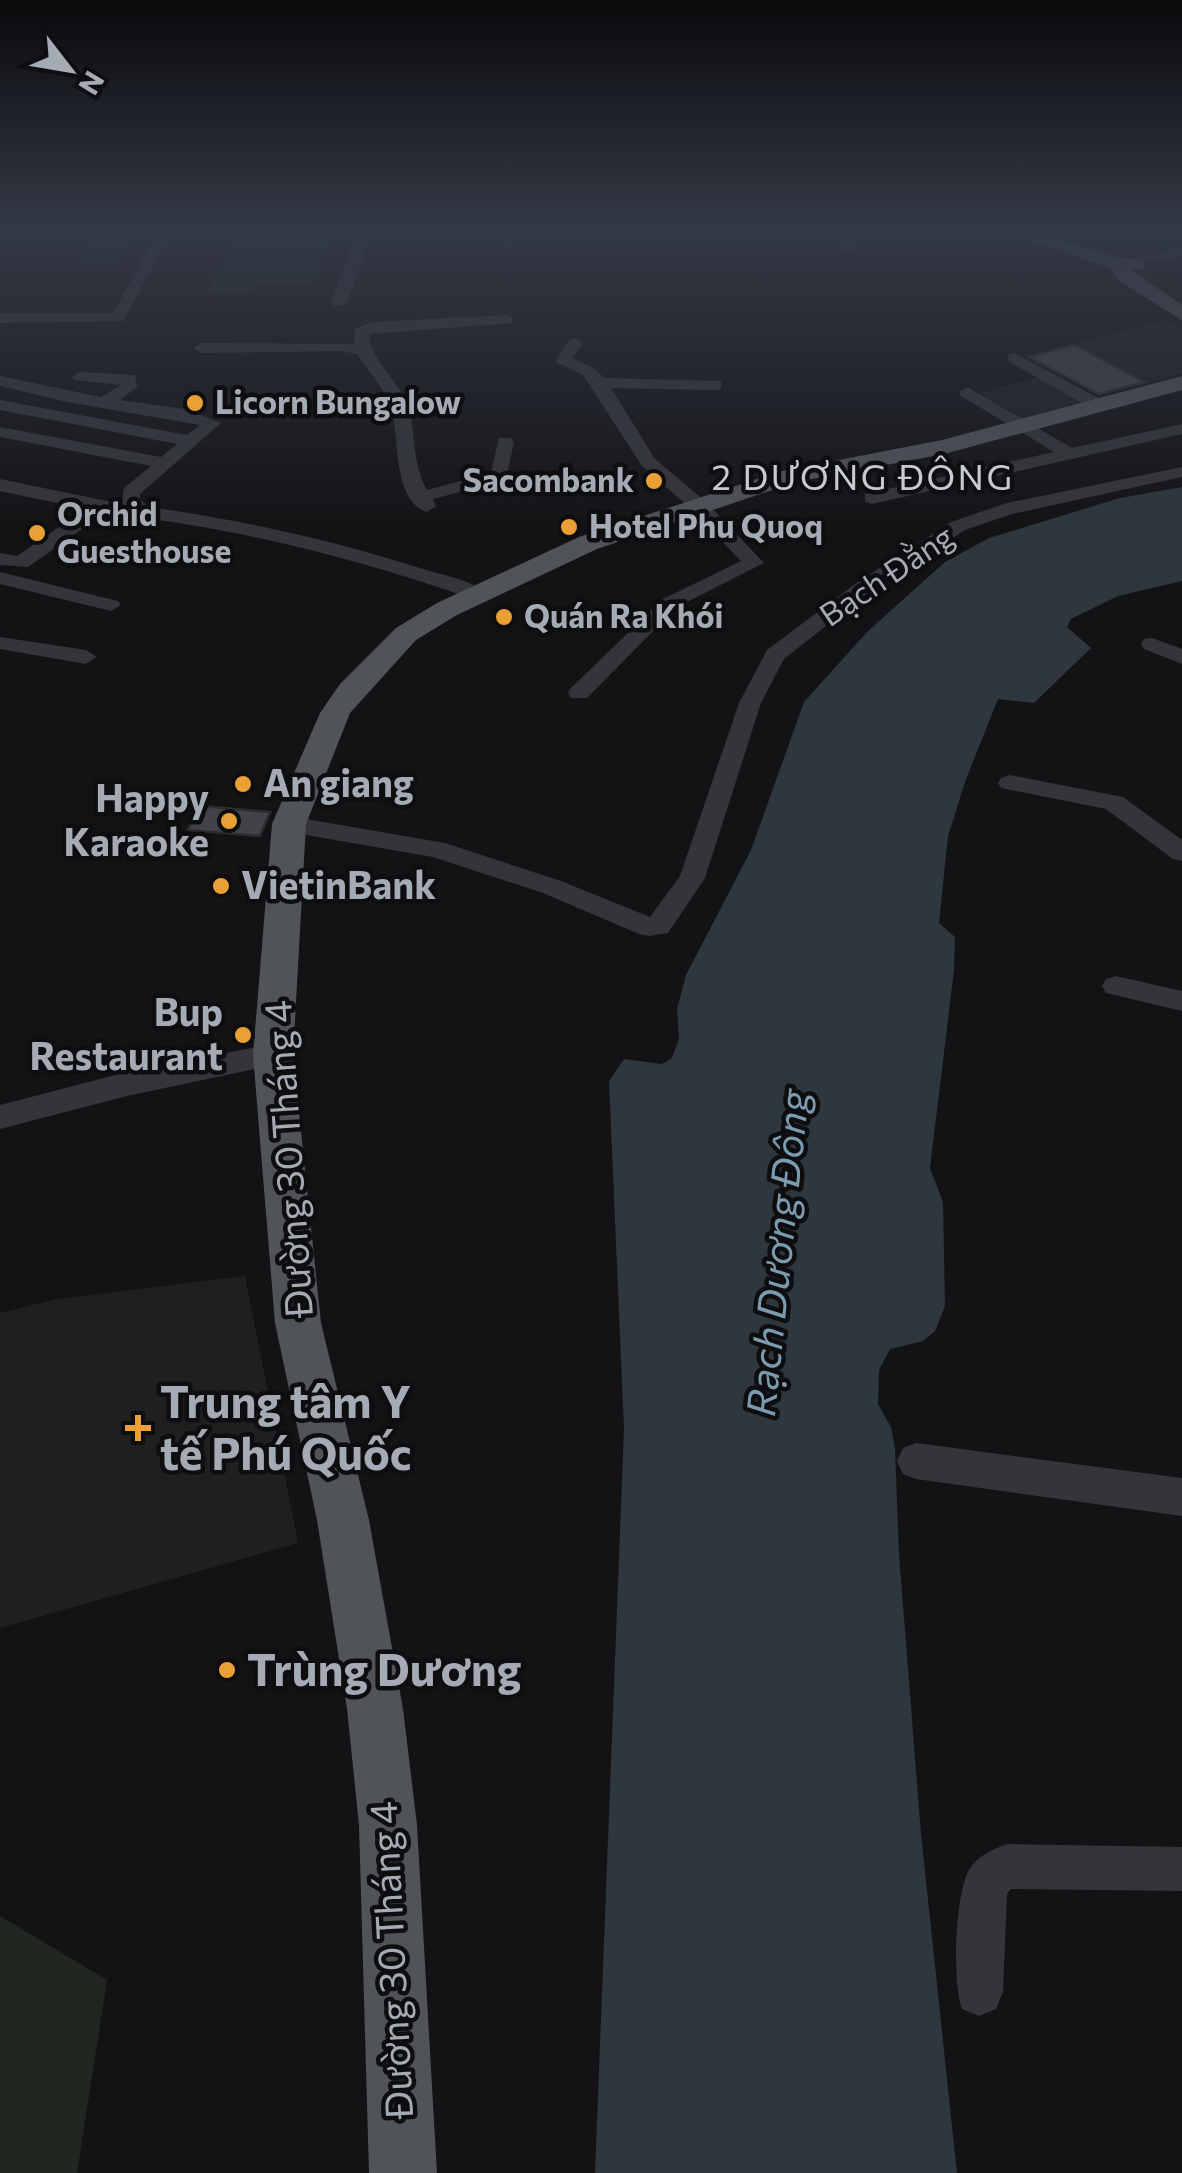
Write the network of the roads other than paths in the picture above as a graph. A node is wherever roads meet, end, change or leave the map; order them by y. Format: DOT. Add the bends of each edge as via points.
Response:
graph roads {
  1 [pos="371,327"];
  2 [pos="575,343"];
  3 [pos="202,348"];
  4 [pos="368,357"];
  5 [pos="1014,358"];
  6 [pos="228,361"];
  7 [pos="80,376"];
  8 [pos="0,381"];
  9 [pos="599,383"];
  10 [pos="1182,383"];
  11 [pos="715,385"];
  12 [pos="967,392"];
  13 [pos="107,400"];
  14 [pos="0,405"];
  15 [pos="1100,406"];
  16 [pos="1025,427"];
  17 [pos="1182,429"];
  18 [pos="0,432"];
  19 [pos="191,441"];
  20 [pos="505,442"];
  21 [pos="1070,454"];
  22 [pos="164,463"];
  23 [pos="1182,472"];
  24 [pos="2,488"];
  25 [pos="182,496"];
  26 [pos="872,498"];
  27 [pos="698,505"];
  28 [pos="102,507"];
  29 [pos="142,510"];
  30 [pos="191,518"];
  31 [pos="10,561"];
  32 [pos="0,578"];
  33 [pos="477,594"];
  34 [pos="110,605"];
  35 [pos="0,642"];
  36 [pos="1152,644"];
  37 [pos="86,657"];
  38 [pos="1182,657"];
  39 [pos="579,693"];
  40 [pos="1010,783"];
  41 [pos="289,824"];
  42 [pos="1182,853"];
  43 [pos="1116,986"];
  44 [pos="1182,1001"];
  45 [pos="273,1055"];
  46 [pos="0,1118"];
  47 [pos="916,1461"];
  48 [pos="1182,1496"];
  49 [pos="1182,1868"];
  50 [pos="979,1992"];
  51 [pos="403,2173"];
  1 -- 4 [label="street" via="360,332"];
  2 -- 9 [label="street" via="564,360"];
  3 -- 4 [label="street" via="341,346"];
  4 -- 6 [label="street"];
  4 -- 20 [label="street" via="398,403 402,453 423,502 500,476"];
  5 -- 15 [label="street"];
  7 -- 13 [label="street" via="129,378 128,387"];
  8 -- 13 [label="street"];
  9 -- 11 [label="street"];
  9 -- 27 [label="street" via="648,462"];
  10 -- 15 [label="main road, Đường 30 Tháng 4"];
  12 -- 16 [label="street"];
  13 -- 19 [label="street" via="212,423"];
  14 -- 19 [label="street"];
  15 -- 16 [label="main road, Đường 30 Tháng 4"];
  16 -- 21 [label="street"];
  16 -- 27 [label="main road, Đường 30 Tháng 4" via="791,476"];
  17 -- 21 [label="street"];
  18 -- 22 [label="street"];
  19 -- 22 [label="street"];
  21 -- 26 [label="street"];
  22 -- 29 [label="street" via="131,492 130,501"];
  23 -- 41 [label="street, Bạch Đằng" via="1021,505 958,526 775,655 750,702 692,878 654,928 436,849"];
  24 -- 28 [label="street"];
  25 -- 30 [label="street" via="180,507"];
  27 -- 33 [label="main road, Đường 30 Tháng 4" via="588,543"];
  27 -- 39 [label="street" via="754,563 670,603"];
  28 -- 29 [label="street"];
  28 -- 31 [label="street"];
  29 -- 30 [label="street"];
  30 -- 33 [label="street" via="378,558"];
  31 -- 32 [label="street"];
  32 -- 34 [label="street"];
  33 -- 41 [label="main road, Đường 30 Tháng 4" via="406,634 352,690"];
  35 -- 37 [label="street"];
  36 -- 38 [label="street"];
  40 -- 42 [label="street" via="1114,802"];
  41 -- 45 [label="main road, Đường 30 Tháng 4"];
  43 -- 44 [label="street"];
  45 -- 46 [label="street"];
  45 -- 51 [label="main road, Đường 30 Tháng 4" via="298,1322 376,1709 388,1825"];
  47 -- 48 [label="street"];
  49 -- 50 [label="street" via="1007,1866 995,1872 985,1886"];
}
